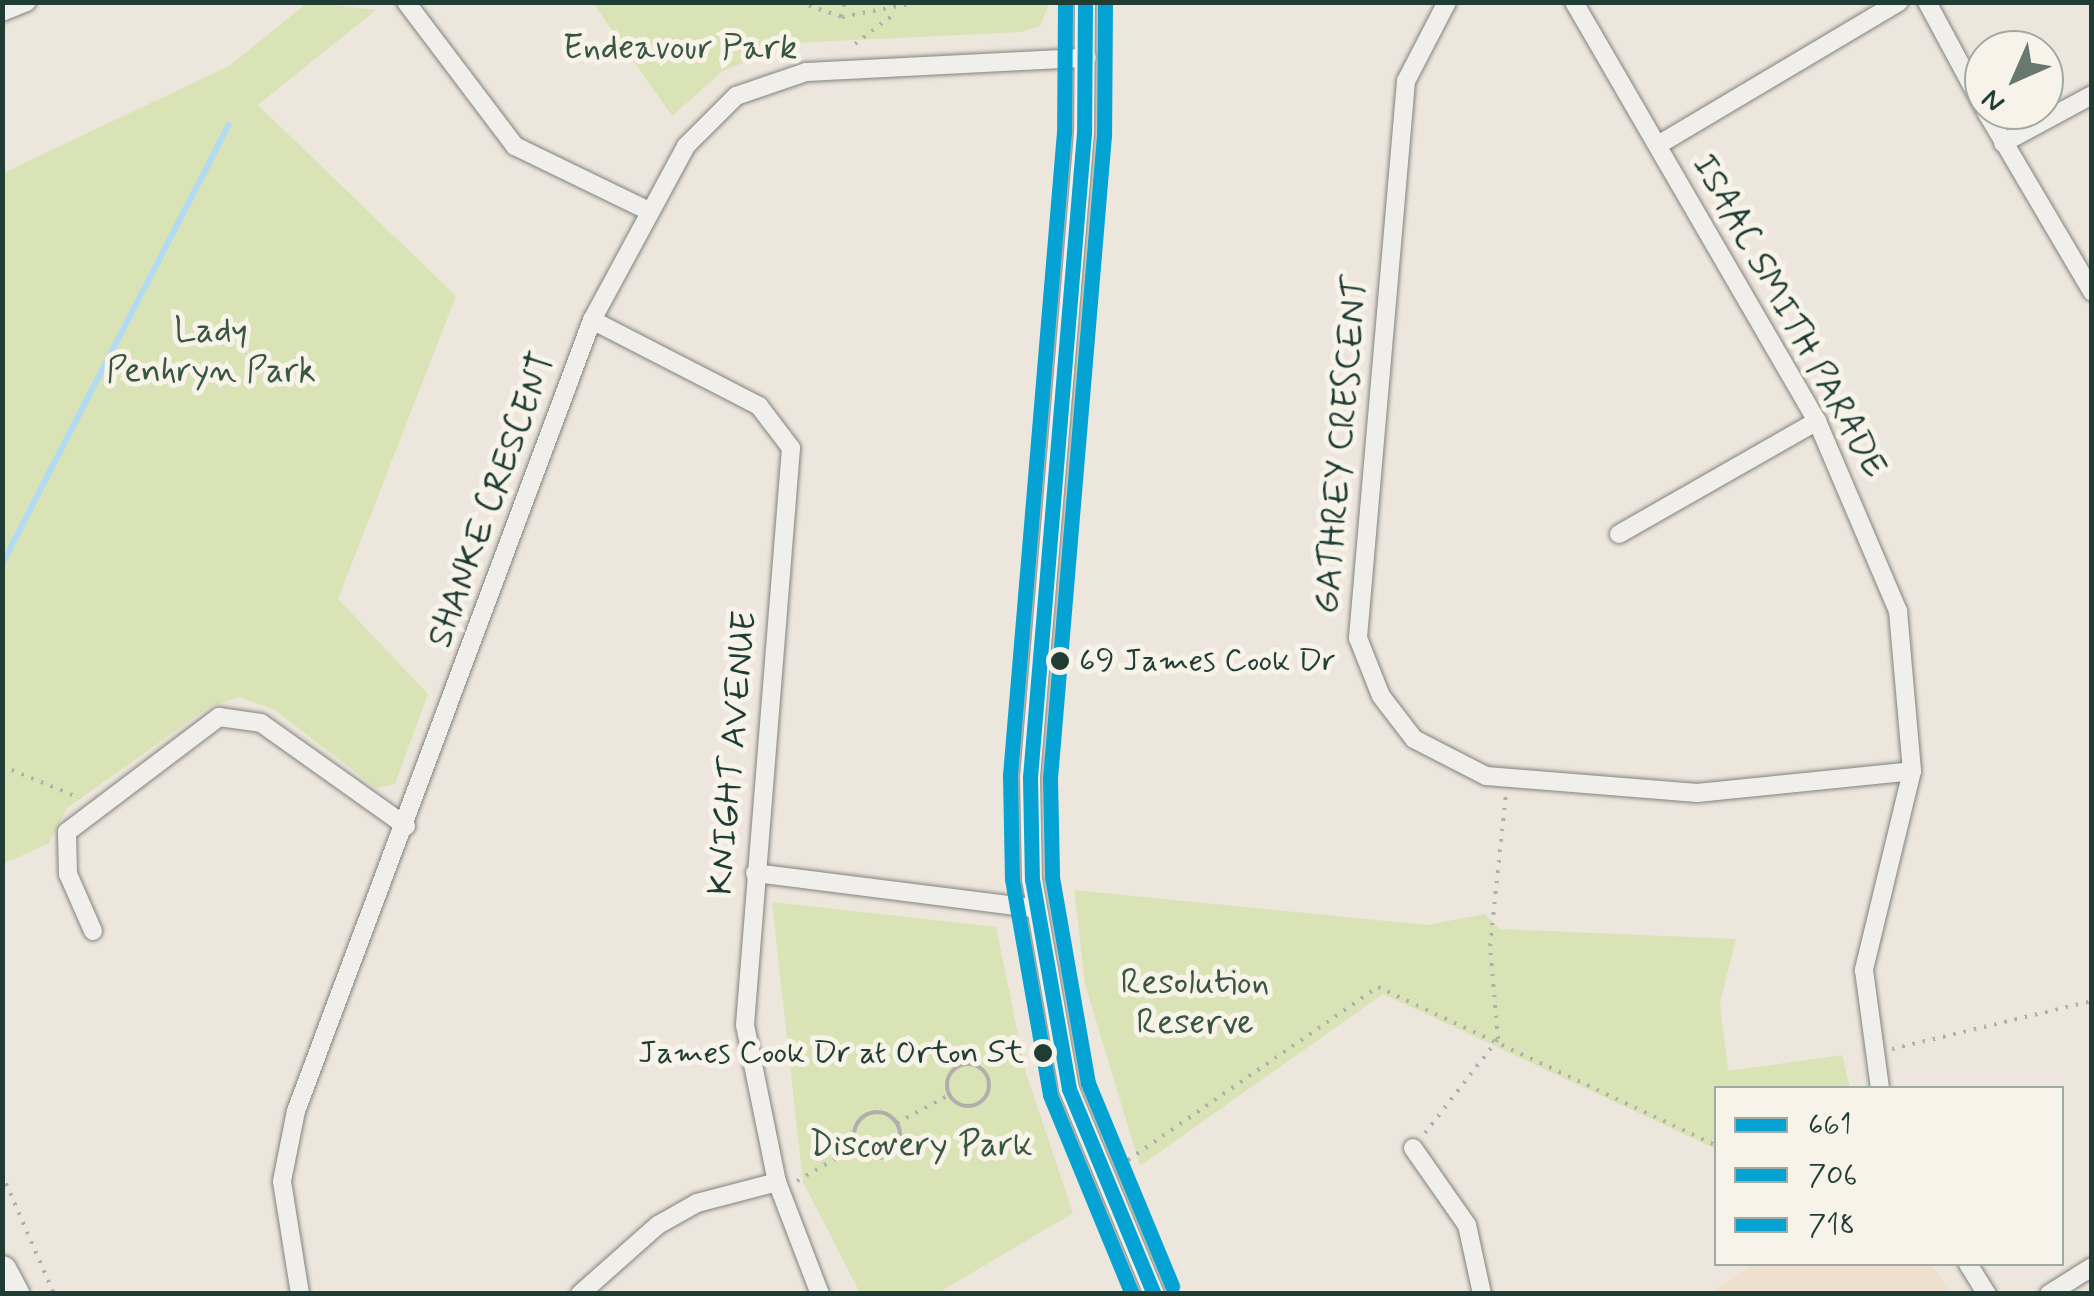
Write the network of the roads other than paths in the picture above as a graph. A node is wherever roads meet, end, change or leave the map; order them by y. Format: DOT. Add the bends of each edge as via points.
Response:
graph roads {
  1 [pos="27,2"];
  2 [pos="406,2"];
  3 [pos="1085,2"];
  4 [pos="1447,2"];
  5 [pos="1574,2"];
  6 [pos="1899,2"];
  7 [pos="1927,2"];
  8 [pos="2,12"];
  9 [pos="1087,58"];
  10 [pos="1964,71"];
  11 [pos="2092,95"];
  12 [pos="1996,130"];
  13 [pos="2003,143"];
  14 [pos="1658,145"];
  15 [pos="648,210"];
  16 [pos="2092,292"];
  17 [pos="592,320"];
  18 [pos="1817,420"];
  19 [pos="1620,534"];
  20 [pos="1912,771"];
  21 [pos="406,826"];
  22 [pos="755,873"];
  23 [pos="1033,908"];
  24 [pos="93,931"];
  25 [pos="1880,1086"];
  26 [pos="1413,1148"];
  27 [pos="779,1186"];
  28 [pos="1969,1266"];
  29 [pos="2092,1268"];
  30 [pos="2,1271"];
  31 [pos="14,1294"];
  32 [pos="300,1294"];
  33 [pos="580,1294"];
  34 [pos="820,1294"];
  35 [pos="1154,1294"];
  36 [pos="1482,1294"];
  37 [pos="1987,1294"];
  38 [pos="2050,1294"];
  1 -- 8 [label="street"];
  2 -- 15 [label="street" via="514,146"];
  3 -- 9 [label="street"];
  4 -- 20 [label="street, GATHREY CRESCENT" via="1406,81 1358,638 1380,696 1414,739 1459,768 1508,778 1697,793"];
  5 -- 14 [label="street, ISAAC SMITH PARADE"];
  6 -- 14 [label="street"];
  7 -- 10 [label="street"];
  9 -- 15 [label="street, SHANKE CRESCENT" via="806,72 736,96 686,146"];
  9 -- 23 [label="street" via="1030,777"];
  11 -- 13 [label="street"];
  12 -- 13 [label="street"];
  13 -- 16 [label="street"];
  14 -- 18 [label="street, ISAAC SMITH PARADE"];
  15 -- 17 [label="street, SHANKE CRESCENT"];
  17 -- 21 [label="street, SHANKE CRESCENT"];
  17 -- 22 [label="street, KNIGHT AVENUE" via="760,406 791,448"];
  18 -- 19 [label="street"];
  18 -- 20 [label="street, ISAAC SMITH PARADE" via="1898,611"];
  20 -- 25 [label="street, ISAAC SMITH PARADE" via="1868,938 1872,1054"];
  21 -- 24 [label="street" via="239,714 219,717 88,810 63,852"];
  21 -- 32 [label="street, SHANKE CRESCENT" via="288,1141 284,1228"];
  22 -- 23 [label="street"];
  22 -- 27 [label="street, KNIGHT AVENUE" via="745,1024"];
  23 -- 35 [label="street" via="1069,1088"];
  26 -- 36 [label="street" via="1467,1226"];
  27 -- 33 [label="street" via="697,1203 658,1225"];
  27 -- 34 [label="street, KNIGHT AVENUE"];
  28 -- 37 [label="street"];
  29 -- 38 [label="street"];
  30 -- 31 [label="highway"];
}
